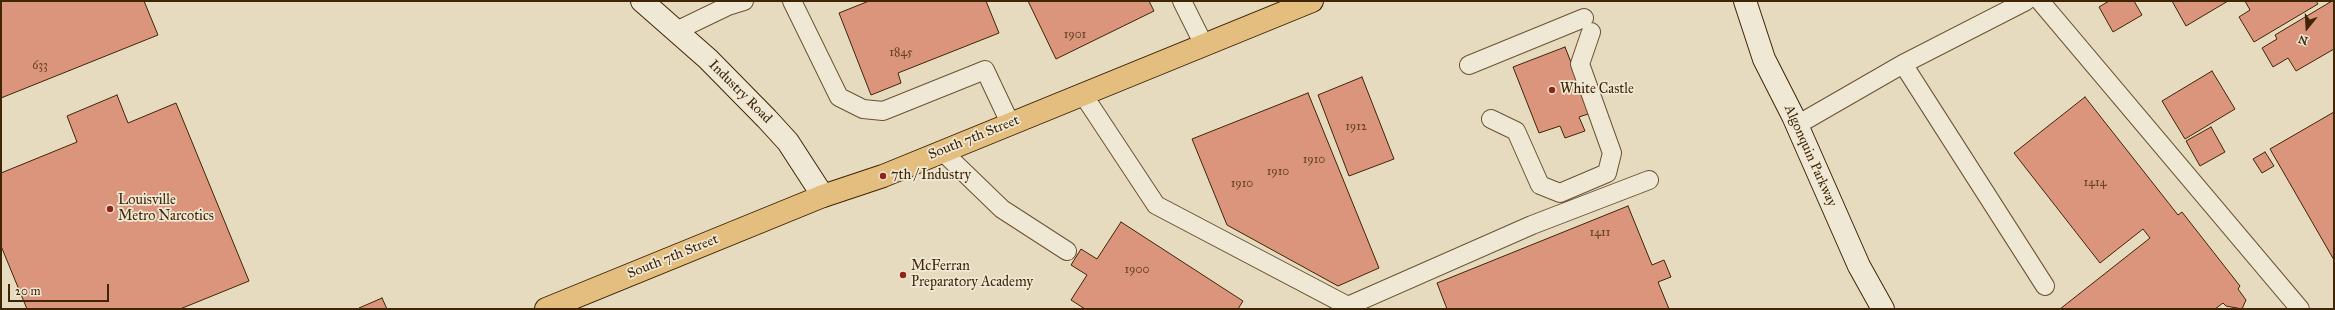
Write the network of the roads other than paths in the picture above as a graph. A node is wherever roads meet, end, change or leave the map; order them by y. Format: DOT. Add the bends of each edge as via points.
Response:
graph roads {
  1 [pos="642,1"];
  2 [pos="744,1"];
  3 [pos="792,1"];
  4 [pos="1182,1"];
  5 [pos="1312,1"];
  6 [pos="1744,1"];
  7 [pos="2026,1"];
  8 [pos="2040,1"];
  9 [pos="676,31"];
  10 [pos="1204,45"];
  11 [pos="1903,64"];
  12 [pos="1469,65"];
  13 [pos="1082,93"];
  14 [pos="1491,119"];
  15 [pos="1010,123"];
  16 [pos="1797,125"];
  17 [pos="942,151"];
  18 [pos="1649,180"];
  19 [pos="823,196"];
  20 [pos="1067,251"];
  21 [pos="2045,286"];
  22 [pos="546,309"];
  23 [pos="1883,309"];
  24 [pos="2300,309"];
  1 -- 9 [label="main road, Industry Road"];
  2 -- 9 [label="lane"];
  3 -- 15 [label="lane" via="839,97 863,109 883,111 985,70"];
  4 -- 10 [label="lane"];
  5 -- 10 [label="main road, South 7th Street"];
  6 -- 16 [label="main road, Algonquin Parkway" via="1764,59"];
  7 -- 11 [label="lane"];
  8 -- 24 [label="lane"];
  9 -- 19 [label="main road, Industry Road" via="708,59 788,142"];
  10 -- 13 [label="main road, South 7th Street"];
  11 -- 16 [label="lane"];
  11 -- 21 [label="lane"];
  12 -- 14 [label="lane" via="1588,25 1580,64 1612,153 1608,173 1560,193 1540,185 1516,131"];
  13 -- 15 [label="main road, South 7th Street"];
  13 -- 18 [label="lane" via="1156,205 1348,306 1532,225"];
  15 -- 17 [label="main road, South 7th Street"];
  16 -- 23 [label="main road, Algonquin Parkway" via="1859,266"];
  17 -- 19 [label="main road, South 7th Street" via="883,176"];
  17 -- 20 [label="lane" via="1002,209"];
  19 -- 22 [label="main road, South 7th Street"];
}
